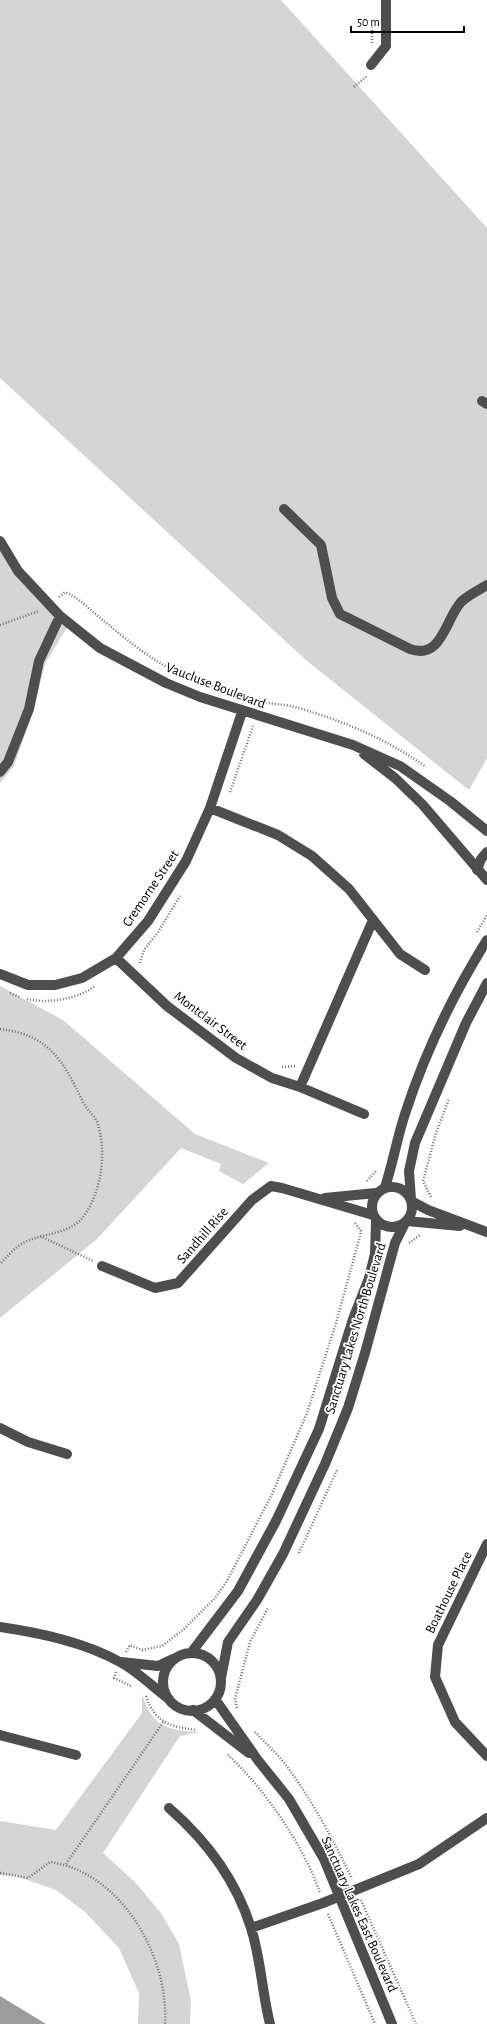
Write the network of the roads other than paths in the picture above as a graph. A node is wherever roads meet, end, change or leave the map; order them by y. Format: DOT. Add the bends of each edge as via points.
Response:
graph roads {
  1 [pos="386,0"];
  2 [pos="371,65"];
  3 [pos="284,509"];
  4 [pos="0,541"];
  5 [pos="487,585"];
  6 [pos="60,616"];
  7 [pos="242,712"];
  8 [pos="353,745"];
  9 [pos="0,772"];
  10 [pos="210,808"];
  11 [pos="487,831"];
  12 [pos="487,852"];
  13 [pos="477,870"];
  14 [pos="487,880"];
  15 [pos="373,920"];
  16 [pos="487,940"];
  17 [pos="116,958"];
  18 [pos="425,970"];
  19 [pos="0,974"];
  20 [pos="487,983"];
  21 [pos="300,1088"];
  22 [pos="364,1114"];
  23 [pos="385,1187"];
  24 [pos="376,1193"];
  25 [pos="319,1198"];
  26 [pos="411,1200"];
  27 [pos="374,1218"];
  28 [pos="406,1222"];
  29 [pos="470,1227"];
  30 [pos="487,1232"];
  31 [pos="102,1266"];
  32 [pos="0,1428"];
  33 [pos="67,1454"];
  34 [pos="487,1544"];
  35 [pos="0,1627"];
  36 [pos="191,1653"];
  37 [pos="175,1658"];
  38 [pos="121,1662"];
  39 [pos="221,1678"];
  40 [pos="169,1699"];
  41 [pos="215,1699"];
  42 [pos="193,1710"];
  43 [pos="0,1735"];
  44 [pos="76,1755"];
  45 [pos="487,1756"];
  46 [pos="257,1759"];
  47 [pos="170,1808"];
  48 [pos="487,1818"];
  49 [pos="339,1896"];
  50 [pos="251,1928"];
  51 [pos="270,2024"];
  52 [pos="392,2024"];
  1 -- 2 [label="street" via="386,46"];
  3 -- 5 [label="street" via="321,545 332,598 340,614 410,649 422,652 434,647 462,602"];
  4 -- 6 [label="street, Vaucluse Boulevard" via="18,571"];
  6 -- 7 [label="street, Vaucluse Boulevard" via="100,648 166,683"];
  6 -- 9 [label="street" via="39,661 29,709 8,762"];
  7 -- 8 [label="street, Vaucluse Boulevard"];
  7 -- 10 [label="street, Cremorne Street"];
  8 -- 11 [label="street, Vaucluse Boulevard" via="400,766"];
  8 -- 13 [label="street, Vaucluse Boulevard" via="395,778 422,804"];
  10 -- 15 [label="street" via="278,835 312,856 348,889"];
  10 -- 17 [label="street, Cremorne Street" via="186,861 148,921"];
  12 -- 13 [label="street"];
  13 -- 14 [label="street, Vaucluse Boulevard"];
  15 -- 18 [label="street" via="400,954"];
  15 -- 21 [label="street"];
  16 -- 23 [label="street" via="455,998 423,1068 405,1114"];
  17 -- 19 [label="street, Cremorne Street" via="82,978 55,985 28,985"];
  17 -- 21 [label="street, Montclair Street" via="167,1006 236,1058 272,1078"];
  20 -- 26 [label="street" via="466,1023 415,1143 409,1171"];
  21 -- 22 [label="street, Montclair Street"];
  23 -- 24 [label="street"];
  23 -- 26 [label="street" via="397,1187 408,1194"];
  24 -- 25 [label="street, Sandhill Rise"];
  24 -- 27 [label="street" via="371,1204"];
  25 -- 27 [label="street, Sandhill Rise"];
  25 -- 31 [label="street, Sandhill Rise" via="271,1186 252,1200 178,1283 155,1288"];
  26 -- 28 [label="street" via="412,1208"];
  26 -- 29 [label="street" via="428,1210"];
  27 -- 28 [label="street" via="387,1227 399,1226"];
  27 -- 36 [label="street, Sanctuary Lakes North Boulevard" via="376,1254 319,1429 276,1521 238,1591"];
  28 -- 29 [label="street"];
  28 -- 39 [label="street, Sanctuary Lakes North Boulevard" via="395,1243 350,1401 325,1464 283,1554 257,1600 228,1642"];
  29 -- 30 [label="street"];
  32 -- 33 [label="street" via="28,1442"];
  34 -- 45 [label="street, Boathouse Place" via="438,1645 435,1677 455,1722"];
  35 -- 38 [label="street" via="43,1635 85,1647"];
  36 -- 37 [label="street"];
  36 -- 39 [label="street" via="210,1660 218,1669"];
  37 -- 38 [label="street" via="158,1666"];
  37 -- 40 [label="street" via="166,1668 163,1682 164,1691"];
  38 -- 40 [label="street"];
  39 -- 41 [label="street" via="219,1693"];
  40 -- 42 [label="street" via="184,1709"];
  41 -- 42 [label="street" via="201,1709"];
  41 -- 46 [label="street, Sanctuary Lakes East Boulevard"];
  42 -- 46 [label="street, Sanctuary Lakes East Boulevard"];
  43 -- 44 [label="street"];
  46 -- 49 [label="street, Sanctuary Lakes East Boulevard" via="289,1799 324,1859"];
  47 -- 50 [label="street" via="210,1848 233,1884"];
  48 -- 49 [label="street" via="419,1864"];
  49 -- 50 [label="street"];
  49 -- 52 [label="street, Sanctuary Lakes East Boulevard"];
  50 -- 51 [label="street"];
}
